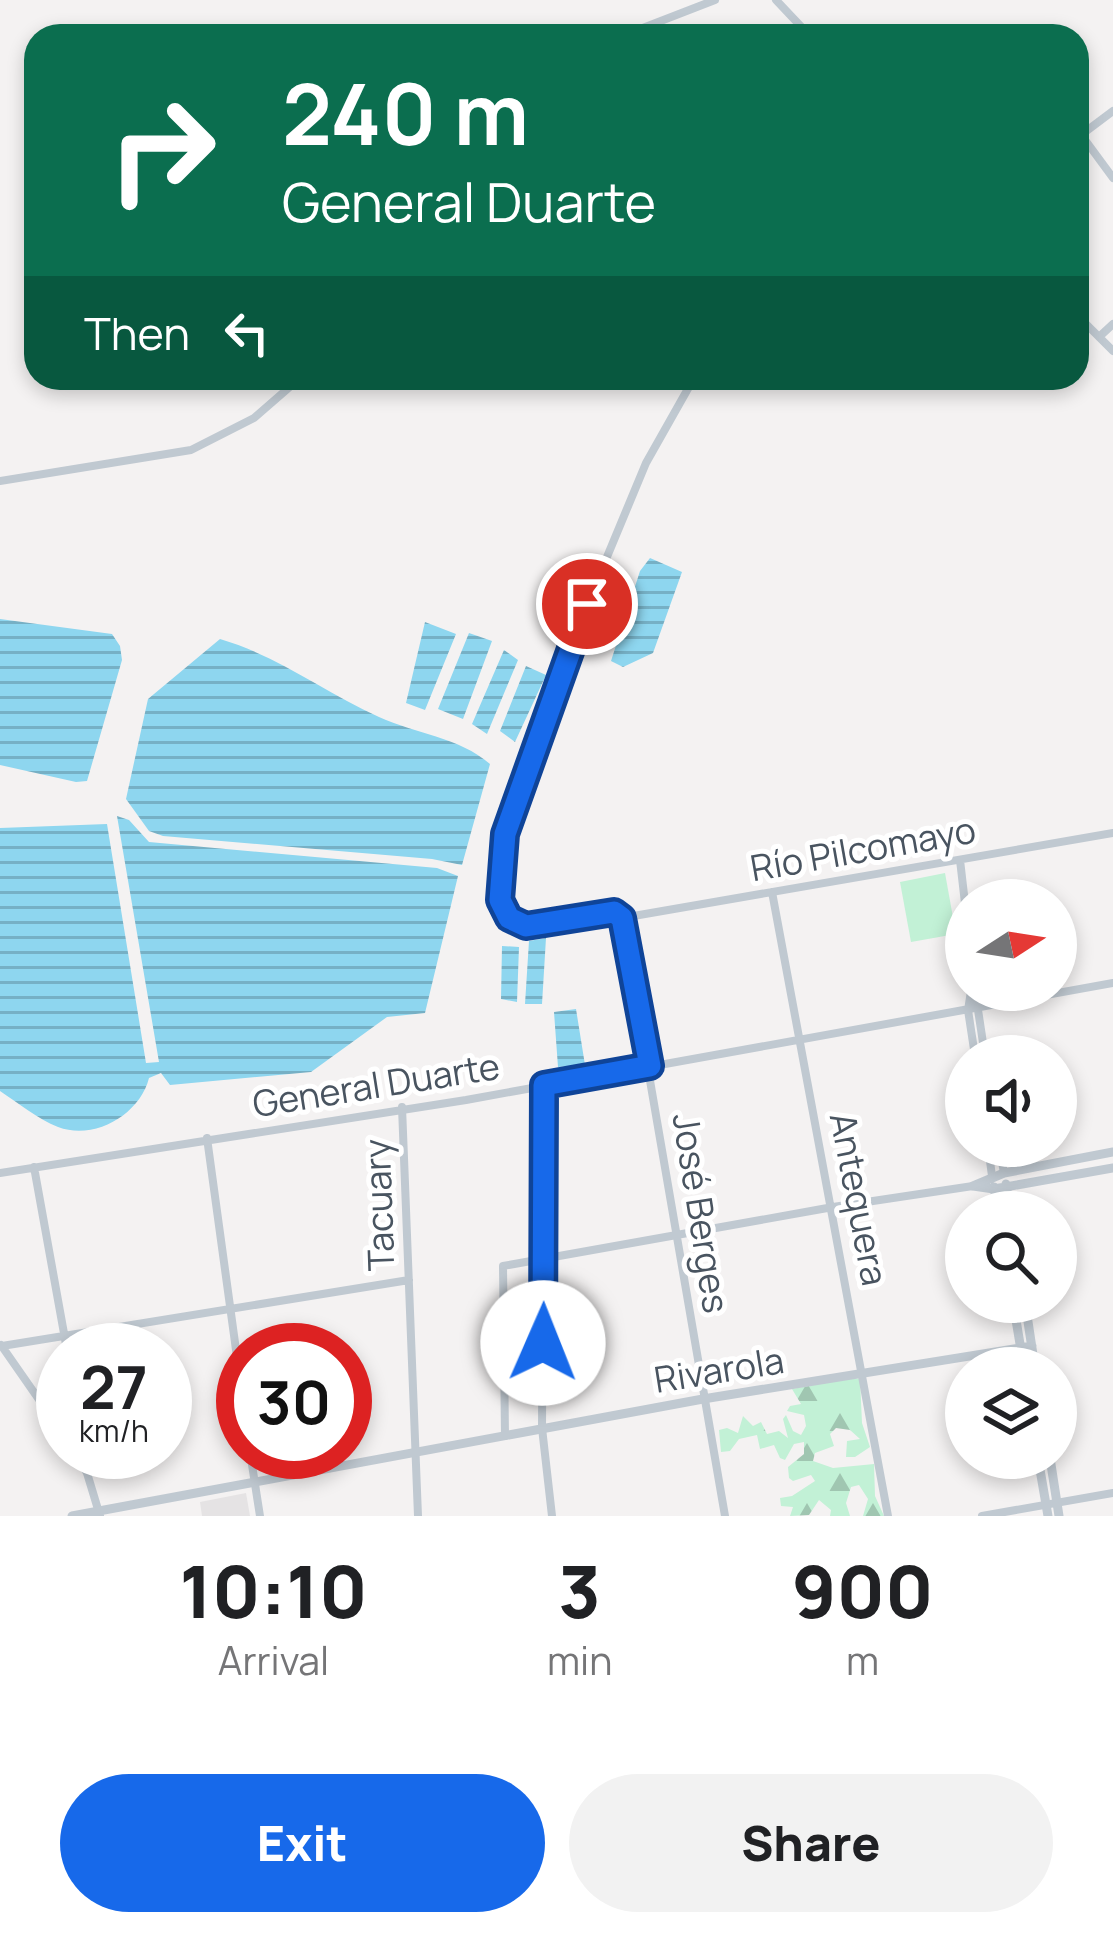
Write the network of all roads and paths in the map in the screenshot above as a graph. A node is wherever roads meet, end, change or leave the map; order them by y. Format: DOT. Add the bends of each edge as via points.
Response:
graph roads {
  1 [pos="715,0"];
  2 [pos="776,0"];
  3 [pos="653,24"];
  4 [pos="799,24"];
  5 [pos="1089,146"];
  6 [pos="1113,178"];
  7 [pos="1113,324"];
  8 [pos="1089,327"];
  9 [pos="1099,337"];
  10 [pos="1113,351"];
  11 [pos="286,390"];
  12 [pos="687,390"];
  13 [pos="0,482"];
  14 [pos="1113,833"];
  15 [pos="960,860"];
  16 [pos="962,879"];
  17 [pos="772,892"];
  18 [pos="622,918"];
  19 [pos="1113,983"];
  20 [pos="1077,990"];
  21 [pos="962,1011"];
  22 [pos="801,1039"];
  23 [pos="650,1066"];
  24 [pos="544,1085"];
  25 [pos="402,1107"];
  26 [pos="207,1138"];
  27 [pos="1113,1152"];
  28 [pos="34,1167"];
  29 [pos="996,1167"];
  30 [pos="998,1167"];
  31 [pos="1113,1168"];
  32 [pos="0,1172"];
  33 [pos="998,1174"];
  34 [pos="973,1186"];
  35 [pos="1000,1188"];
  36 [pos="1000,1191"];
  37 [pos="1001,1191"];
  38 [pos="833,1207"];
  39 [pos="678,1234"];
  40 [pos="544,1257"];
  41 [pos="409,1280"];
  42 [pos="230,1309"];
  43 [pos="62,1323"];
  44 [pos="144,1323"];
  45 [pos="232,1323"];
  46 [pos="1019,1323"];
  47 [pos="1025,1323"];
  48 [pos="36,1340"];
  49 [pos="1,1345"];
  50 [pos="1026,1347"];
  51 [pos="945,1361"];
  52 [pos="864,1375"];
  53 [pos="36,1395"];
  54 [pos="703,1399"];
  55 [pos="542,1428"];
  56 [pos="505,1436"];
  57 [pos="416,1454"];
  58 [pos="86,1479"];
  59 [pos="253,1479"];
  60 [pos="254,1483"];
  61 [pos="1113,1493"];
  62 [pos="1050,1508"];
  63 [pos="100,1514"];
  64 [pos="72,1516"];
  65 [pos="260,1516"];
  66 [pos="418,1516"];
  67 [pos="552,1516"];
  68 [pos="725,1516"];
  69 [pos="888,1516"];
  70 [pos="982,1516"];
  71 [pos="1059,1516"];
  1 -- 3 [label="street"];
  2 -- 4 [label="street"];
  5 -- 6 [label="street"];
  7 -- 9 [label="street"];
  8 -- 9 [label="street"];
  9 -- 10 [label="street"];
  11 -- 13 [label="street" via="254,418 190,450"];
  12 -- 18 [label="street, Río Pilcomayo" via="646,463 587,604 505,834 500,900 509,918 526,926 614,912"];
  14 -- 15 [label="street, Río Pilcomayo"];
  15 -- 16 [label="street"];
  15 -- 17 [label="street, Río Pilcomayo"];
  17 -- 18 [label="street, Río Pilcomayo"];
  17 -- 22 [label="street, Antequera"];
  18 -- 23 [label="street, José Berges"];
  19 -- 20 [label="street, General Duarte"];
  21 -- 22 [label="street, General Duarte"];
  22 -- 23 [label="street, General Duarte"];
  22 -- 38 [label="street, Antequera"];
  23 -- 24 [label="street, General Duarte"];
  23 -- 39 [label="street, José Berges"];
  24 -- 25 [label="street, General Duarte"];
  24 -- 40 [label="street"];
  25 -- 26 [label="street, General Duarte"];
  25 -- 41 [label="street, Tacuary"];
  26 -- 28 [label="street, General Duarte"];
  26 -- 42 [label="street"];
  27 -- 33 [label="street"];
  28 -- 32 [label="street, General Duarte"];
  28 -- 43 [label="street"];
  29 -- 33 [label="street"];
  30 -- 33 [label="street"];
  31 -- 35 [label="street"];
  33 -- 34 [label="street"];
  33 -- 35 [label="street"];
  34 -- 35 [label="street"];
  34 -- 38 [label="street"];
  35 -- 36 [label="street"];
  35 -- 37 [label="street"];
  38 -- 39 [label="street"];
  38 -- 52 [label="street, Antequera"];
  39 -- 40 [label="street"];
  39 -- 54 [label="street, José Berges"];
  40 -- 55 [label="street"];
  40 -- 56 [label="street" via="503,1266"];
  41 -- 42 [label="street"];
  41 -- 57 [label="street, Tacuary"];
  42 -- 44 [label="street"];
  42 -- 45 [label="street"];
  46 -- 50 [label="street"];
  47 -- 50 [label="street"];
  48 -- 49 [label="street"];
  49 -- 53 [label="street"];
  51 -- 52 [label="street, Rivarola"];
  52 -- 54 [label="street, Rivarola"];
  52 -- 69 [label="street, Antequera"];
  54 -- 55 [label="street, Rivarola"];
  54 -- 68 [label="street, José Berges"];
  55 -- 56 [label="street, Rivarola"];
  55 -- 67 [label="street"];
  56 -- 57 [label="street, Rivarola"];
  57 -- 60 [label="street, Rivarola"];
  57 -- 66 [label="street, Tacuary"];
  58 -- 63 [label="street"];
  59 -- 60 [label="street"];
  60 -- 63 [label="street, Rivarola"];
  60 -- 65 [label="street"];
  61 -- 62 [label="street"];
  62 -- 70 [label="street"];
  62 -- 71 [label="street"];
  63 -- 64 [label="street, Rivarola"];
}
